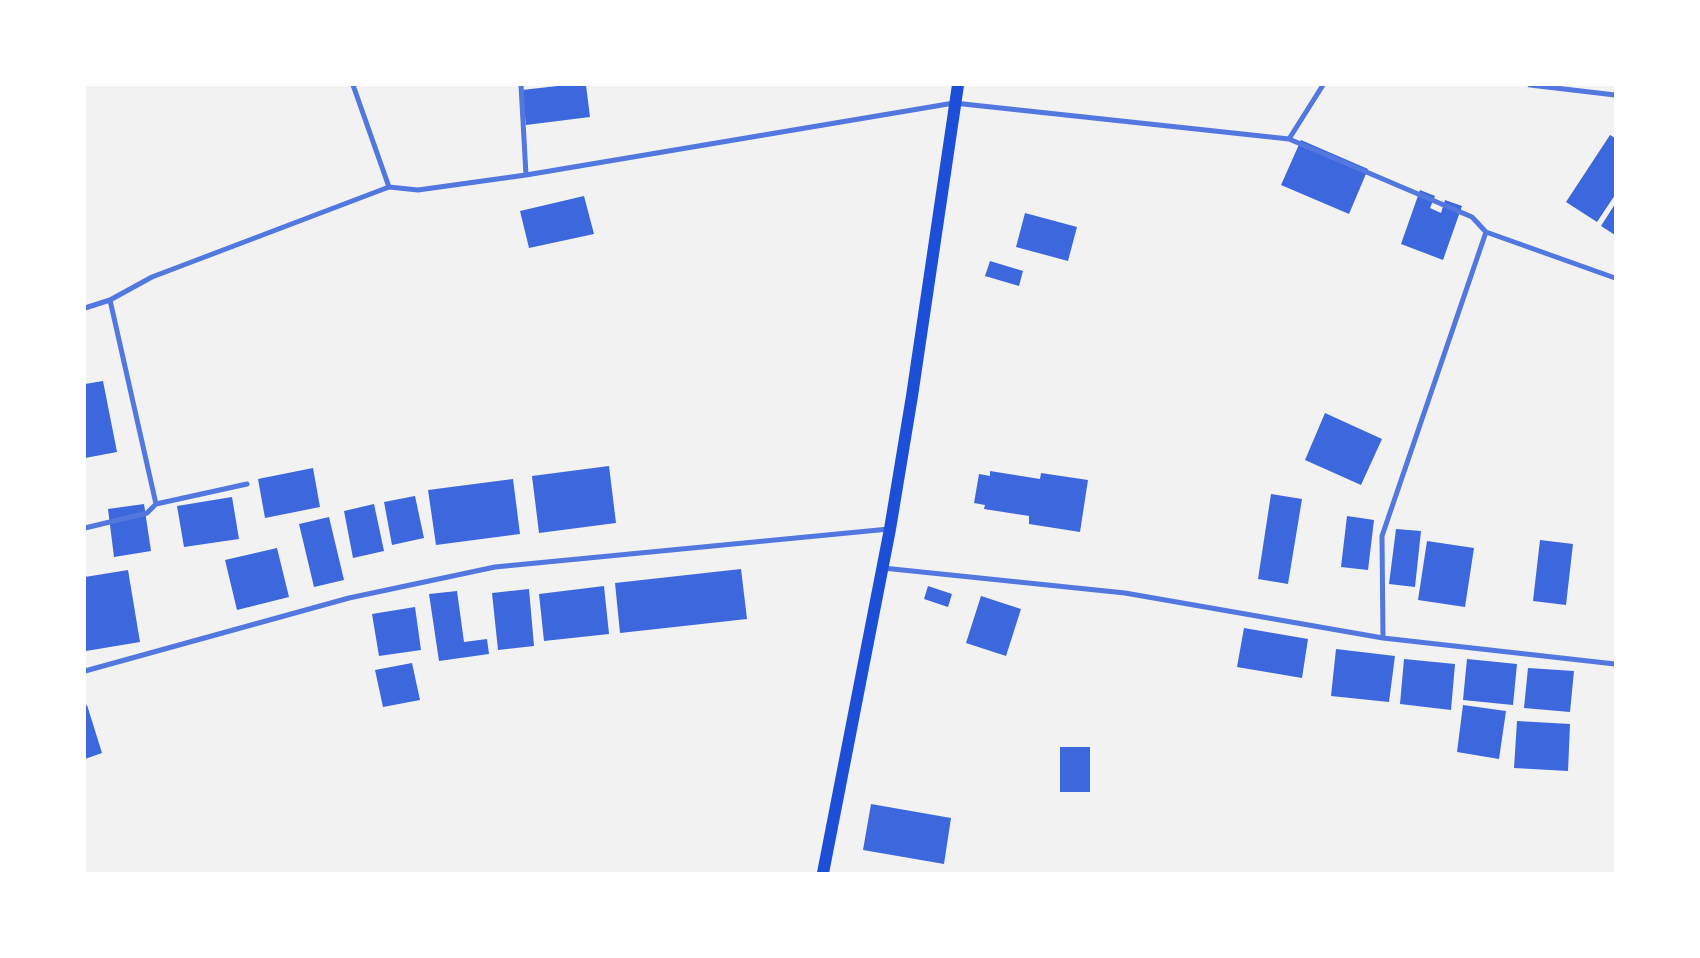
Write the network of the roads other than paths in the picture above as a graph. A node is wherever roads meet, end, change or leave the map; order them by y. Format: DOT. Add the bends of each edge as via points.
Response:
graph roads {
  1 [pos="353,85"];
  2 [pos="521,85"];
  3 [pos="958,85"];
  4 [pos="1323,85"];
  5 [pos="1530,85"];
  6 [pos="1615,95"];
  7 [pos="954,102"];
  8 [pos="1289,139"];
  9 [pos="526,175"];
  10 [pos="389,187"];
  11 [pos="1486,232"];
  12 [pos="1615,278"];
  13 [pos="110,300"];
  14 [pos="85,308"];
  15 [pos="247,484"];
  16 [pos="156,504"];
  17 [pos="85,528"];
  18 [pos="890,529"];
  19 [pos="883,568"];
  20 [pos="1383,638"];
  21 [pos="1615,664"];
  22 [pos="85,671"];
  23 [pos="823,873"];
  1 -- 10 [label="street"];
  2 -- 9 [label="street"];
  3 -- 7 [label="main road"];
  4 -- 8 [label="street"];
  5 -- 6 [label="street"];
  7 -- 8 [label="street"];
  7 -- 9 [label="street"];
  7 -- 18 [label="main road"];
  8 -- 11 [label="street" via="1472,218"];
  9 -- 10 [label="street" via="418,190"];
  10 -- 13 [label="street" via="152,277"];
  11 -- 12 [label="street"];
  11 -- 20 [label="street" via="1382,536"];
  13 -- 14 [label="street"];
  13 -- 16 [label="street"];
  15 -- 16 [label="street"];
  16 -- 17 [label="street" via="147,513"];
  18 -- 19 [label="main road"];
  18 -- 22 [label="street" via="494,567 349,598"];
  19 -- 20 [label="street" via="1125,593"];
  19 -- 23 [label="main road"];
  20 -- 21 [label="street"];
}
